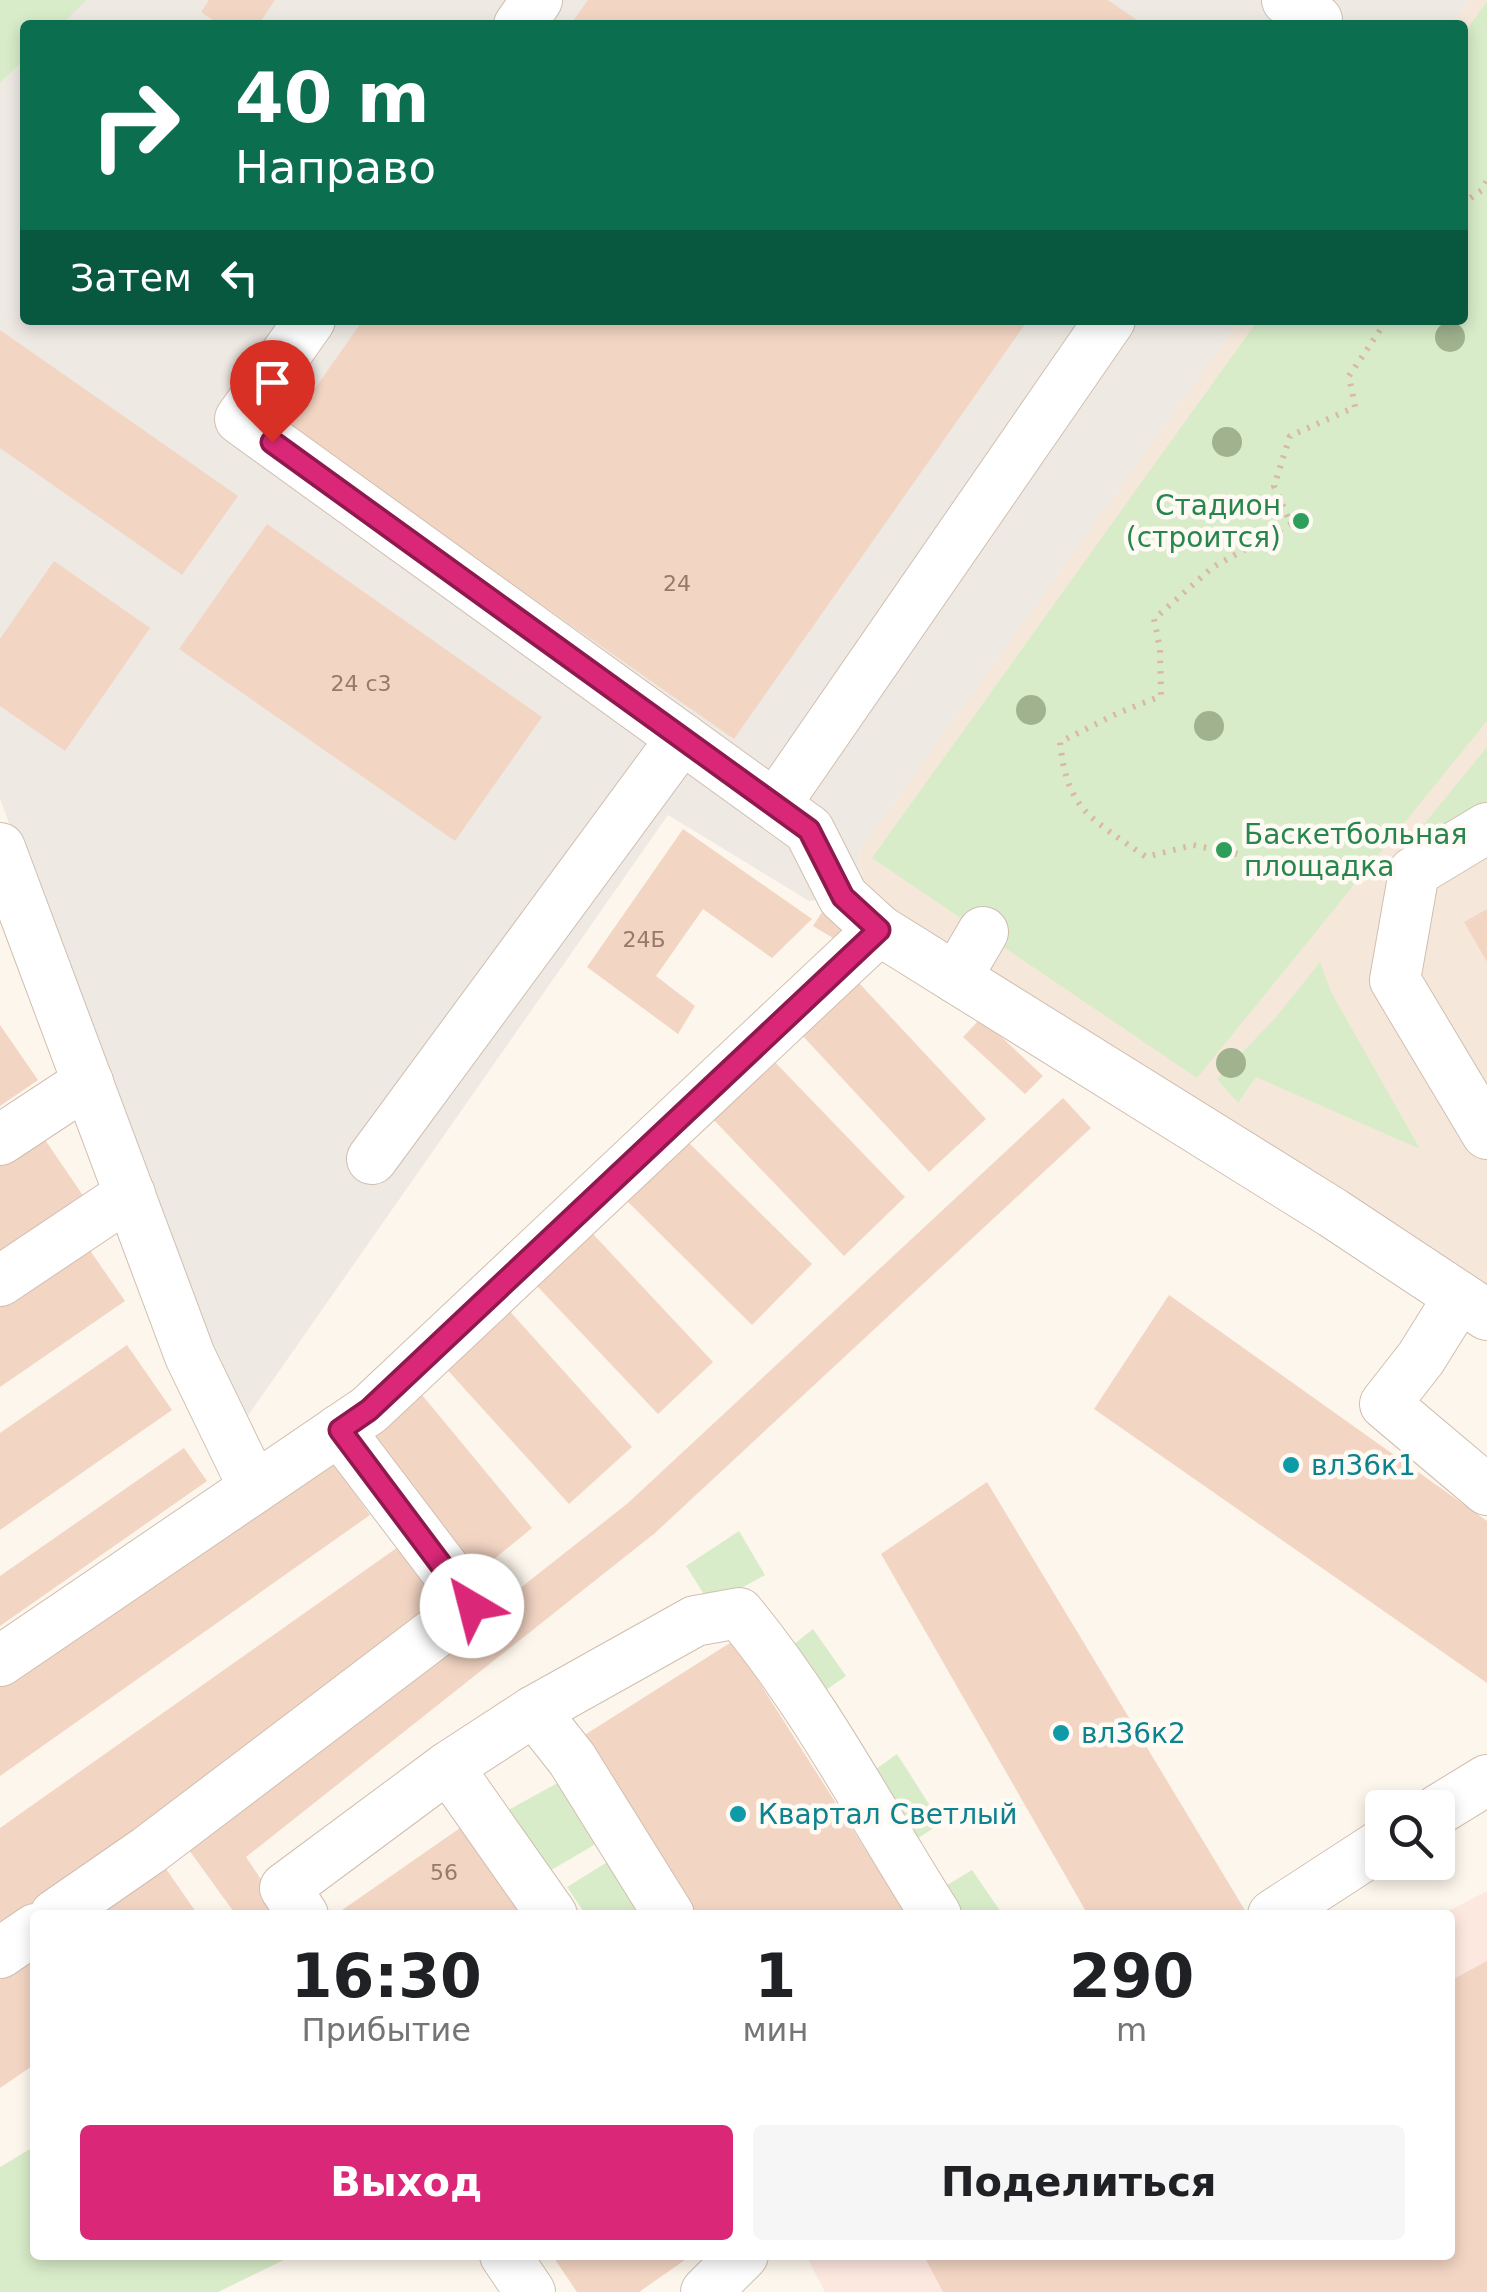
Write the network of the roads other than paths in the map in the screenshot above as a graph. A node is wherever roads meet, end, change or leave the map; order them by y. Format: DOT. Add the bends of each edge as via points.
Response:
graph roads {
  1 [pos="1287,0"];
  2 [pos="1317,20"];
  3 [pos="306,325"];
  4 [pos="1107,325"];
  5 [pos="682,738"];
  6 [pos="775,805"];
  7 [pos="1487,828"];
  8 [pos="2,862"];
  9 [pos="879,930"];
  10 [pos="983,932"];
  11 [pos="956,978"];
  12 [pos="88,1082"];
  13 [pos="1487,1134"];
  14 [pos="0,1140"];
  15 [pos="372,1159"];
  16 [pos="130,1194"];
  17 [pos="0,1281"];
  18 [pos="1473,1306"];
  19 [pos="340,1430"];
  20 [pos="254,1488"];
  21 [pos="1487,1490"];
  22 [pos="0,1661"];
  23 [pos="534,1711"];
  24 [pos="448,1767"];
  25 [pos="1487,1780"];
  26 [pos="1455,1800"];
  27 [pos="1365,1855"];
  28 [pos="62,1910"];
  29 [pos="300,1910"];
  30 [pos="548,1910"];
  31 [pos="665,1910"];
  32 [pos="933,1910"];
  33 [pos="1281,1910"];
  34 [pos="30,1932"];
  35 [pos="0,1953"];
  36 [pos="508,2260"];
  37 [pos="738,2260"];
  38 [pos="530,2292"];
  39 [pos="706,2292"];
  1 -- 2 [label="lane"];
  3 -- 5 [label="lane" via="240,419"];
  4 -- 6 [label="lane"];
  5 -- 6 [label="lane"];
  5 -- 15 [label="lane"];
  6 -- 9 [label="lane" via="809,830 843,897"];
  7 -- 13 [label="lane" via="1414,872 1395,980"];
  8 -- 12 [label="lane"];
  9 -- 11 [label="lane"];
  9 -- 19 [label="lane" via="369,1410"];
  10 -- 11 [label="lane"];
  11 -- 18 [label="lane"];
  12 -- 14 [label="lane"];
  12 -- 16 [label="lane"];
  16 -- 17 [label="lane"];
  16 -- 20 [label="lane" via="190,1356"];
  18 -- 21 [label="lane" via="1384,1404"];
  19 -- 20 [label="lane"];
  19 -- 28 [label="lane" via="472,1606"];
  20 -- 22 [label="lane"];
  23 -- 24 [label="lane"];
  23 -- 31 [label="lane" via="572,1758"];
  23 -- 32 [label="lane" via="695,1622 738,1613 832,1740"];
  24 -- 29 [label="lane" via="285,1888"];
  24 -- 30 [label="lane"];
  25 -- 26 [label="lane"];
  27 -- 33 [label="lane"];
  34 -- 35 [label="lane"];
  36 -- 38 [label="lane"];
  37 -- 39 [label="lane"];
}
